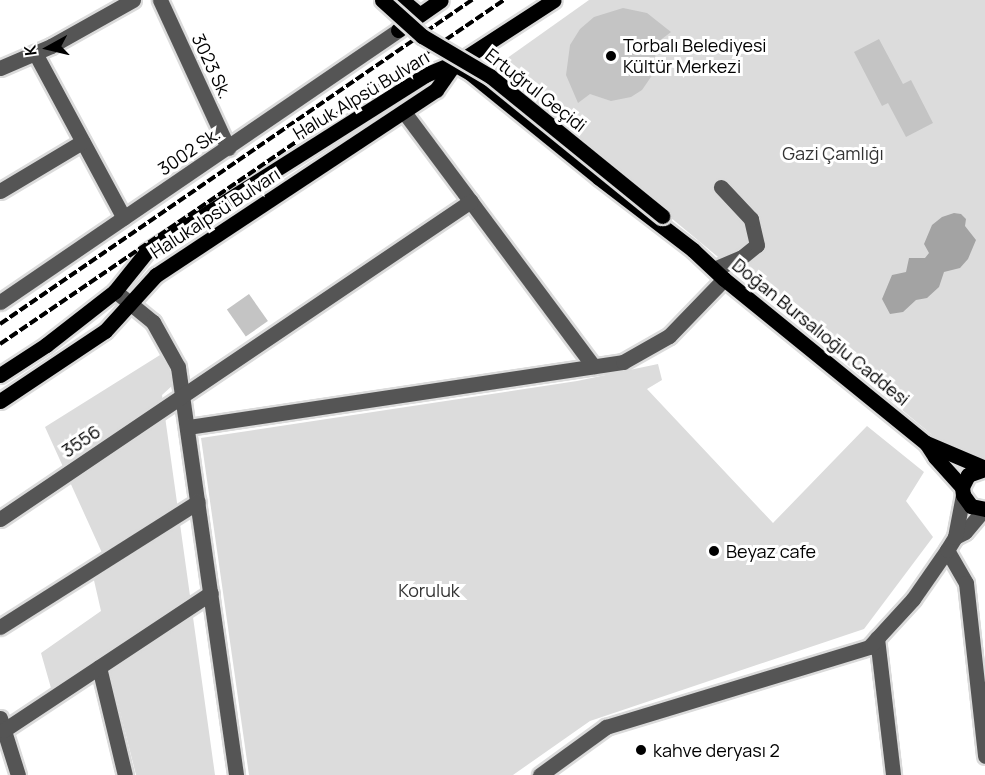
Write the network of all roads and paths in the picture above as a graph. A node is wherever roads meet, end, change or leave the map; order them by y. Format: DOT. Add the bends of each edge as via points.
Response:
graph roads {
  1 [pos="133,0"];
  2 [pos="160,0"];
  3 [pos="382,0"];
  4 [pos="402,0"];
  5 [pos="441,0"];
  6 [pos="536,0"];
  7 [pos="554,0"];
  8 [pos="420,15"];
  9 [pos="530,16"];
  10 [pos="398,30"];
  11 [pos="35,53"];
  12 [pos="454,64"];
  13 [pos="0,68"];
  14 [pos="404,112"];
  15 [pos="82,142"];
  16 [pos="228,148"];
  17 [pos="721,187"];
  18 [pos="0,191"];
  19 [pos="471,201"];
  20 [pos="124,218"];
  21 [pos="693,250"];
  22 [pos="719,274"];
  23 [pos="115,291"];
  24 [pos="0,302"];
  25 [pos="131,302"];
  26 [pos="593,366"];
  27 [pos="0,375"];
  28 [pos="183,396"];
  29 [pos="0,401"];
  30 [pos="188,427"];
  31 [pos="926,442"];
  32 [pos="985,469"];
  33 [pos="963,491"];
  34 [pos="198,502"];
  35 [pos="985,509"];
  36 [pos="0,519"];
  37 [pos="951,543"];
  38 [pos="211,593"];
  39 [pos="0,627"];
  40 [pos="877,638"];
  41 [pos="99,667"];
  42 [pos="982,687"];
  43 [pos="2,724"];
  44 [pos="985,756"];
  45 [pos="18,775"];
  46 [pos="125,775"];
  47 [pos="236,775"];
  48 [pos="540,775"];
  49 [pos="893,775"];
  1 -- 11 [label="street"];
  2 -- 16 [label="street, 3023 Sk."];
  3 -- 21 [label="main road, Ertuğrul Geçidi, bridge" via="422,36 490,76 662,216"];
  4 -- 8 [label="main road"];
  5 -- 8 [label="main road"];
  6 -- 9 [label="main road"];
  7 -- 9 [label="main road"];
  8 -- 10 [label="main road"];
  9 -- 12 [label="main road"];
  10 -- 16 [label="street, 3002 Sk."];
  11 -- 13 [label="street"];
  11 -- 15 [label="street"];
  12 -- 14 [label="main road, Halukalpsü Bulvarı" via="436,90"];
  12 -- 21 [label="main road"];
  12 -- 23 [label="main road, Haluk Alpsü Bulvarı" via="425,75 147,251"];
  14 -- 19 [label="street"];
  14 -- 25 [label="main road, Halukalpsü Bulvarı" via="156,275"];
  15 -- 18 [label="street"];
  15 -- 20 [label="street"];
  16 -- 20 [label="street, 3002 Sk."];
  17 -- 22 [label="street" via="751,219 757,245"];
  19 -- 26 [label="street"];
  19 -- 28 [label="street, 3556"];
  20 -- 24 [label="street, 3002 Sk."];
  21 -- 22 [label="main road, Doğan Bursalıoğlu Caddesi"];
  22 -- 26 [label="street" via="669,336 623,362"];
  22 -- 31 [label="main road, Doğan Bursalıoğlu Caddesi"];
  23 -- 25 [label="street"];
  23 -- 27 [label="main road, Haluk Alpsü Bulvarı"];
  25 -- 28 [label="street" via="153,322 178,367"];
  25 -- 29 [label="main road, Halukalpsü Bulvarı" via="105,331"];
  26 -- 30 [label="street"];
  28 -- 30 [label="street"];
  28 -- 36 [label="street, 3556"];
  30 -- 34 [label="street"];
  31 -- 32 [label="main road, Doğan Bursalıoğlu Caddesi"];
  31 -- 33 [label="main road, Doğan Bursalıoğlu Caddesi"];
  32 -- 33 [label="main road" via="968,475"];
  33 -- 35 [label="main road, Doğan Bursalıoğlu Caddesi" via="971,506"];
  33 -- 37 [label="street"];
  34 -- 38 [label="street"];
  34 -- 39 [label="street"];
  35 -- 37 [label="street"];
  37 -- 40 [label="street" via="913,598"];
  37 -- 42 [label="street" via="966,583"];
  38 -- 41 [label="street"];
  38 -- 47 [label="street"];
  40 -- 48 [label="street" via="869,647 606,727"];
  40 -- 49 [label="street"];
  41 -- 43 [label="street"];
  41 -- 46 [label="street"];
  42 -- 44 [label="street"];
  43 -- 45 [label="street"];
}
